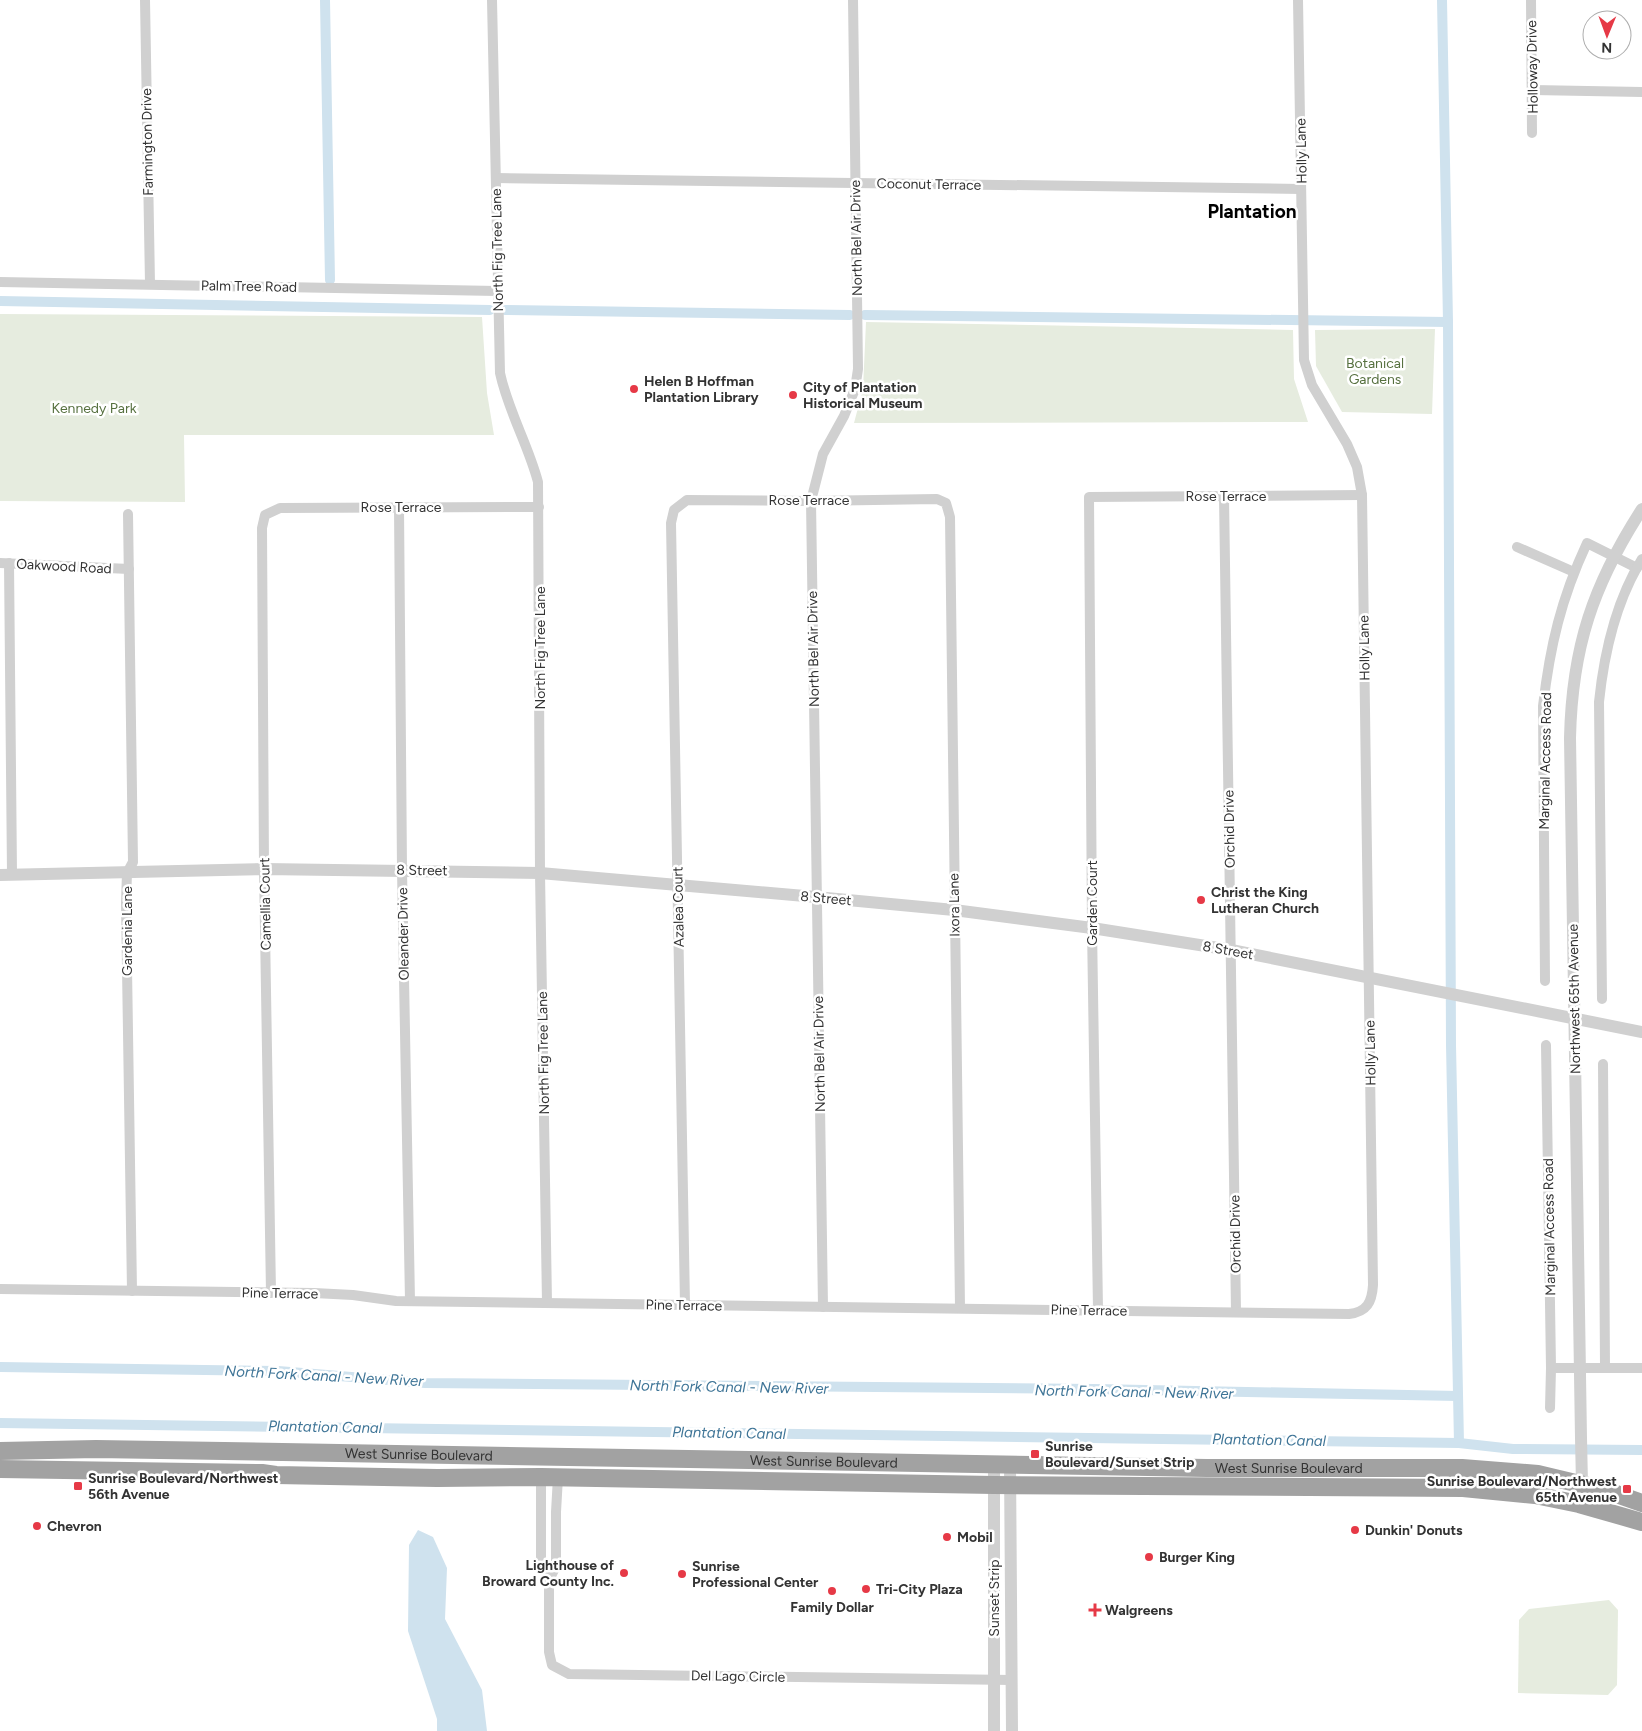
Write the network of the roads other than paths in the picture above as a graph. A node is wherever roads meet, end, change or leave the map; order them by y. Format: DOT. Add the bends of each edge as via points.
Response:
graph roads {
  1 [pos="145,0"];
  2 [pos="492,0"];
  3 [pos="853,0"];
  4 [pos="1298,0"];
  5 [pos="1531,0"];
  6 [pos="1533,90"];
  7 [pos="1642,92"];
  8 [pos="1532,133"];
  9 [pos="496,178"];
  10 [pos="855,183"];
  11 [pos="1302,189"];
  12 [pos="0,282"];
  13 [pos="150,284"];
  14 [pos="498,291"];
  15 [pos="1362,495"];
  16 [pos="1224,496"];
  17 [pos="1090,497"];
  18 [pos="811,501"];
  19 [pos="946,503"];
  20 [pos="399,507"];
  21 [pos="539,507"];
  22 [pos="1642,508"];
  23 [pos="674,510"];
  24 [pos="128,514"];
  25 [pos="265,515"];
  26 [pos="1517,547"];
  27 [pos="1614,556"];
  28 [pos="4,563"];
  29 [pos="1639,563"];
  30 [pos="129,569"];
  31 [pos="1574,572"];
  32 [pos="264,868"];
  33 [pos="402,870"];
  34 [pos="127,873"];
  35 [pos="540,873"];
  36 [pos="6,875"];
  37 [pos="678,884"];
  38 [pos="816,897"];
  39 [pos="954,910"];
  40 [pos="1092,928"];
  41 [pos="1231,950"];
  42 [pos="1370,978"];
  43 [pos="1544,981"];
  44 [pos="1602,998"];
  45 [pos="1574,1020"];
  46 [pos="1642,1032"];
  47 [pos="1546,1045"];
  48 [pos="1604,1064"];
  49 [pos="0,1289"];
  50 [pos="132,1291"];
  51 [pos="271,1292"];
  52 [pos="410,1301"];
  53 [pos="547,1303"];
  54 [pos="685,1305"];
  55 [pos="823,1307"];
  56 [pos="1367,1307"];
  57 [pos="960,1308"];
  58 [pos="1098,1310"];
  59 [pos="1236,1312"];
  60 [pos="1580,1367"];
  61 [pos="1551,1368"];
  62 [pos="1605,1368"];
  63 [pos="1642,1368"];
  64 [pos="1550,1408"];
  65 [pos="0,1451"];
  66 [pos="332,1452"];
  67 [pos="538,1456"];
  68 [pos="735,1458"];
  69 [pos="1002,1465"];
  70 [pos="0,1469"];
  71 [pos="262,1473"];
  72 [pos="549,1477"];
  73 [pos="436,1478"];
  74 [pos="1582,1484"];
  75 [pos="1002,1485"];
  76 [pos="1579,1504"];
  77 [pos="1642,1504"];
  78 [pos="1642,1522"];
  79 [pos="549,1580"];
  80 [pos="994,1680"];
  81 [pos="1012,1680"];
  82 [pos="994,1731"];
  83 [pos="1012,1731"];
  1 -- 13 [label="street, Farmington Drive"];
  2 -- 9 [label="street, North Fig Tree Lane"];
  3 -- 10 [label="street, North Bel Air Drive"];
  4 -- 11 [label="street, Holly Lane"];
  5 -- 6 [label="street, Holloway Drive"];
  6 -- 7 [label="street"];
  6 -- 8 [label="street, Holloway Drive"];
  9 -- 10 [label="street, Coconut Terrace"];
  9 -- 14 [label="street, North Fig Tree Lane"];
  10 -- 11 [label="street, Coconut Terrace"];
  10 -- 18 [label="street, North Bel Air Drive" via="858,369 852,398 823,454"];
  11 -- 15 [label="street, Holly Lane" via="1304,360 1312,385 1357,466"];
  12 -- 13 [label="street, Palm Tree Road"];
  13 -- 14 [label="street, Palm Tree Road"];
  14 -- 21 [label="street, North Fig Tree Lane" via="500,373 504,395 532,457"];
  15 -- 16 [label="street, Rose Terrace"];
  15 -- 42 [label="street, Holly Lane"];
  16 -- 17 [label="street, Rose Terrace"];
  16 -- 41 [label="street, Orchid Drive"];
  17 -- 40 [label="street, Garden Court"];
  18 -- 19 [label="street, Rose Terrace" via="937,498"];
  18 -- 23 [label="street, Rose Terrace" via="686,500"];
  18 -- 38 [label="street, North Bel Air Drive"];
  19 -- 39 [label="street, Ixora Lane" via="950,517"];
  20 -- 21 [label="street, Rose Terrace"];
  20 -- 25 [label="street, Rose Terrace" via="280,508"];
  20 -- 33 [label="street, Oleander Drive"];
  21 -- 35 [label="street, North Fig Tree Lane"];
  22 -- 27 [label="street, Northwest 65th Avenue"];
  23 -- 37 [label="street, Azalea Court" via="671,523"];
  24 -- 30 [label="street, Gardenia Lane"];
  25 -- 32 [label="street, Camellia Court" via="262,528"];
  26 -- 31 [label="street"];
  27 -- 29 [label="street, Marginal Access Road"];
  27 -- 31 [label="street, Marginal Access Road" via="1587,544"];
  27 -- 45 [label="street, Northwest 65th Avenue" via="1588,617 1572,689"];
  28 -- 30 [label="street, Oakwood Road"];
  28 -- 36 [label="street"];
  29 -- 44 [label="street, Marginal Access Road" via="1611,639 1599,702"];
  30 -- 34 [label="street, Gardenia Lane" via="134,862"];
  31 -- 43 [label="street, Marginal Access Road" via="1555,633 1543,706"];
  32 -- 33 [label="street, 8 Street"];
  32 -- 34 [label="street, 8 Street"];
  32 -- 51 [label="street, Camellia Court"];
  33 -- 35 [label="street, 8 Street"];
  33 -- 52 [label="street, Oleander Drive"];
  34 -- 36 [label="street, 8 Street"];
  34 -- 50 [label="street, Gardenia Lane"];
  35 -- 37 [label="street, 8 Street"];
  35 -- 53 [label="street, North Fig Tree Lane"];
  37 -- 38 [label="street, 8 Street"];
  37 -- 54 [label="street, Azalea Court"];
  38 -- 39 [label="street, 8 Street"];
  38 -- 55 [label="street, North Bel Air Drive"];
  39 -- 40 [label="street, 8 Street"];
  39 -- 57 [label="street, Ixora Lane"];
  40 -- 41 [label="street, 8 Street"];
  40 -- 58 [label="street, Garden Court"];
  41 -- 42 [label="street, 8 Street"];
  41 -- 59 [label="street, Orchid Drive"];
  42 -- 45 [label="street, 8 Street"];
  42 -- 56 [label="street, Holly Lane" via="1373,1286"];
  45 -- 46 [label="street, 8 Street"];
  45 -- 60 [label="street, Northwest 65th Avenue"];
  47 -- 61 [label="street, Marginal Access Road"];
  48 -- 62 [label="street"];
  49 -- 50 [label="street, Pine Terrace"];
  50 -- 51 [label="street, Pine Terrace"];
  51 -- 52 [label="street, Pine Terrace"];
  52 -- 53 [label="street, Pine Terrace"];
  53 -- 54 [label="street, Pine Terrace"];
  54 -- 55 [label="street, Pine Terrace"];
  55 -- 57 [label="street, Pine Terrace"];
  56 -- 59 [label="street, Pine Terrace" via="1362,1312 1350,1314"];
  57 -- 58 [label="street, Pine Terrace"];
  58 -- 59 [label="street, Pine Terrace"];
  60 -- 61 [label="street"];
  60 -- 62 [label="street"];
  60 -- 74 [label="street, Northwest 65th Avenue"];
  61 -- 64 [label="street, Marginal Access Road"];
  62 -- 63 [label="street"];
  65 -- 66 [label="highway, West Sunrise Boulevard"];
  66 -- 67 [label="highway, West Sunrise Boulevard"];
  66 -- 71 [label="highway" via="294,1465 274,1465"];
  67 -- 68 [label="highway, West Sunrise Boulevard"];
  67 -- 73 [label="highway" via="526,1470 455,1469"];
  68 -- 69 [label="highway, West Sunrise Boulevard"];
  68 -- 72 [label="highway" via="708,1468 556,1467"];
  69 -- 74 [label="highway, West Sunrise Boulevard" via="1462,1468 1538,1474"];
  69 -- 75 [label="street, Sunset Strip"];
  70 -- 71 [label="highway, West Sunrise Boulevard"];
  71 -- 73 [label="highway, West Sunrise Boulevard"];
  72 -- 73 [label="highway, West Sunrise Boulevard"];
  72 -- 75 [label="highway, West Sunrise Boulevard"];
  72 -- 79 [label="street, Del Lago Circle" via="556,1512 556,1566"];
  72 -- 79 [label="street, Del Lago Circle" via="541,1566"];
  74 -- 76 [label="street, Northwest 65th Avenue"];
  74 -- 77 [label="highway, West Sunrise Boulevard"];
  75 -- 76 [label="highway, West Sunrise Boulevard" via="1462,1488 1536,1495"];
  75 -- 80 [label="street, Sunset Strip"];
  75 -- 81 [label="street, Sunset Strip"];
  76 -- 78 [label="highway, West Sunrise Boulevard"];
  79 -- 80 [label="street, Del Lago Circle" via="549,1652 552,1665 570,1674"];
  80 -- 81 [label="street, Del Lago Circle"];
  80 -- 82 [label="street, Sunset Strip"];
  81 -- 83 [label="street, Sunset Strip"];
}
